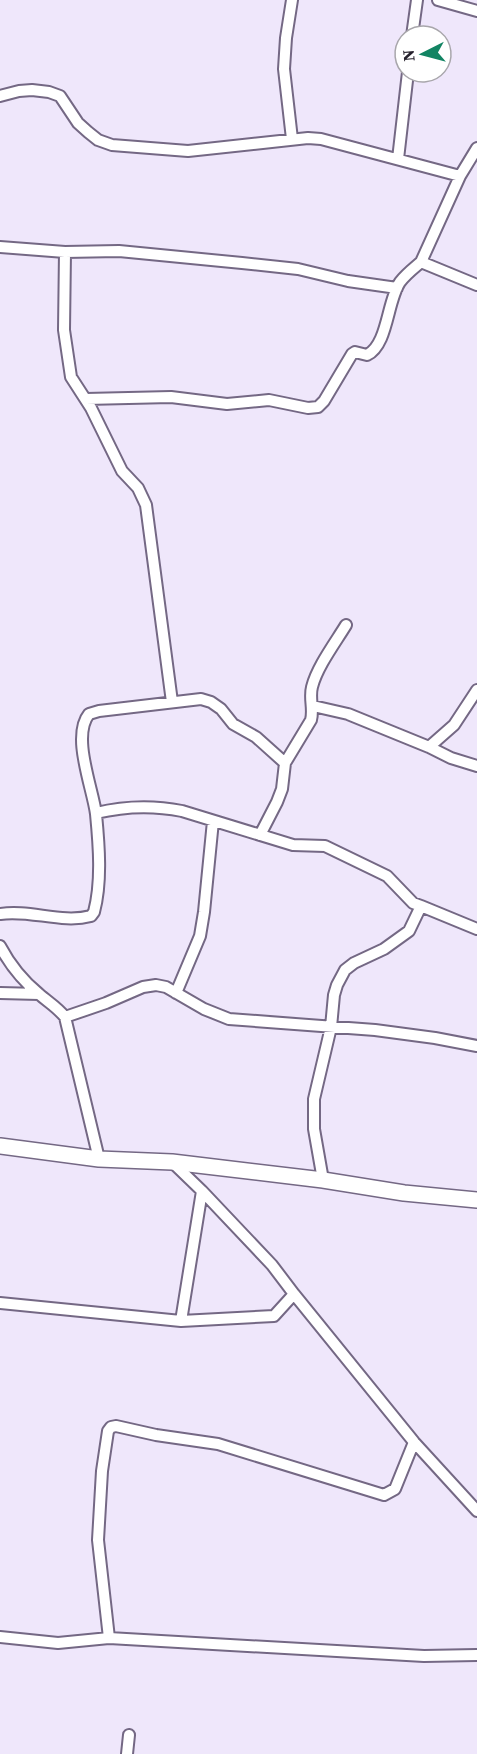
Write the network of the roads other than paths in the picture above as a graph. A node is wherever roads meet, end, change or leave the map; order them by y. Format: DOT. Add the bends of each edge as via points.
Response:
graph roads {
  1 [pos="292,0"];
  2 [pos="417,0"];
  3 [pos="438,0"];
  4 [pos="477,11"];
  5 [pos="414,24"];
  6 [pos="407,84"];
  7 [pos="0,96"];
  8 [pos="292,139"];
  9 [pos="477,148"];
  10 [pos="398,159"];
  11 [pos="460,176"];
  12 [pos="0,247"];
  13 [pos="65,252"];
  14 [pos="421,262"];
  15 [pos="477,285"];
  16 [pos="397,288"];
  17 [pos="86,399"];
  18 [pos="346,625"];
  19 [pos="477,690"];
  20 [pos="172,702"];
  21 [pos="313,706"];
  22 [pos="429,747"];
  23 [pos="285,763"];
  24 [pos="477,766"];
  25 [pos="96,813"];
  26 [pos="213,821"];
  27 [pos="260,835"];
  28 [pos="421,906"];
  29 [pos="0,914"];
  30 [pos="477,929"];
  31 [pos="0,945"];
  32 [pos="0,993"];
  33 [pos="176,993"];
  34 [pos="39,994"];
  35 [pos="65,1017"];
  36 [pos="331,1027"];
  37 [pos="477,1046"];
  38 [pos="0,1146"];
  39 [pos="99,1159"];
  40 [pos="172,1162"];
  41 [pos="323,1180"];
  42 [pos="202,1191"];
  43 [pos="477,1200"];
  44 [pos="294,1294"];
  45 [pos="0,1303"];
  46 [pos="181,1321"];
  47 [pos="414,1442"];
  48 [pos="477,1511"];
  49 [pos="0,1637"];
  50 [pos="109,1638"];
  51 [pos="477,1655"];
  52 [pos="129,1735"];
  53 [pos="127,1754"];
  1 -- 8 [label="street" via="284,69"];
  2 -- 5 [label="street"];
  3 -- 4 [label="street"];
  6 -- 10 [label="street"];
  7 -- 8 [label="street" via="19,90 60,96 78,123 98,141 112,145 188,152"];
  8 -- 10 [label="street" via="321,139"];
  9 -- 11 [label="street"];
  10 -- 11 [label="street"];
  11 -- 14 [label="street"];
  12 -- 13 [label="street"];
  13 -- 16 [label="street" via="120,251 264,265"];
  13 -- 17 [label="street" via="64,330 69,368"];
  14 -- 15 [label="street"];
  14 -- 16 [label="street"];
  16 -- 17 [label="street" via="377,347 367,355 352,354 318,407 269,400 227,404 171,397"];
  17 -- 20 [label="street" via="122,471 138,488 146,505"];
  18 -- 21 [label="street" via="315,678 311,689"];
  19 -- 22 [label="street" via="454,725"];
  20 -- 23 [label="street" via="211,702"];
  20 -- 25 [label="street" via="88,714 82,727 83,750"];
  21 -- 22 [label="street" via="348,714"];
  21 -- 23 [label="street" via="311,720"];
  22 -- 24 [label="street"];
  23 -- 27 [label="street" via="282,789"];
  25 -- 26 [label="street" via="149,806"];
  25 -- 29 [label="street" via="97,903 91,916 70,919 15,912"];
  26 -- 27 [label="street"];
  26 -- 33 [label="street" via="200,936"];
  27 -- 28 [label="street" via="293,845 325,846 387,876 413,903"];
  28 -- 30 [label="street"];
  28 -- 36 [label="street" via="409,931 354,963 339,978"];
  31 -- 34 [label="street" via="16,973"];
  32 -- 34 [label="street"];
  33 -- 35 [label="street" via="156,985 143,987"];
  33 -- 36 [label="street" via="204,1010 230,1019"];
  34 -- 35 [label="street"];
  35 -- 39 [label="street"];
  36 -- 37 [label="street"];
  36 -- 41 [label="street" via="314,1099 314,1129"];
  38 -- 39 [label="street"];
  39 -- 40 [label="street"];
  40 -- 41 [label="street"];
  40 -- 42 [label="street"];
  41 -- 43 [label="street"];
  42 -- 44 [label="street"];
  42 -- 46 [label="street"];
  44 -- 46 [label="street" via="274,1316"];
  44 -- 47 [label="street"];
  45 -- 46 [label="street"];
  47 -- 48 [label="street"];
  47 -- 50 [label="street" via="395,1489 384,1495 218,1444 111,1427 102,1471 98,1540"];
  49 -- 50 [label="street" via="58,1643"];
  50 -- 51 [label="street" via="424,1656"];
  52 -- 53 [label="street"];
}
